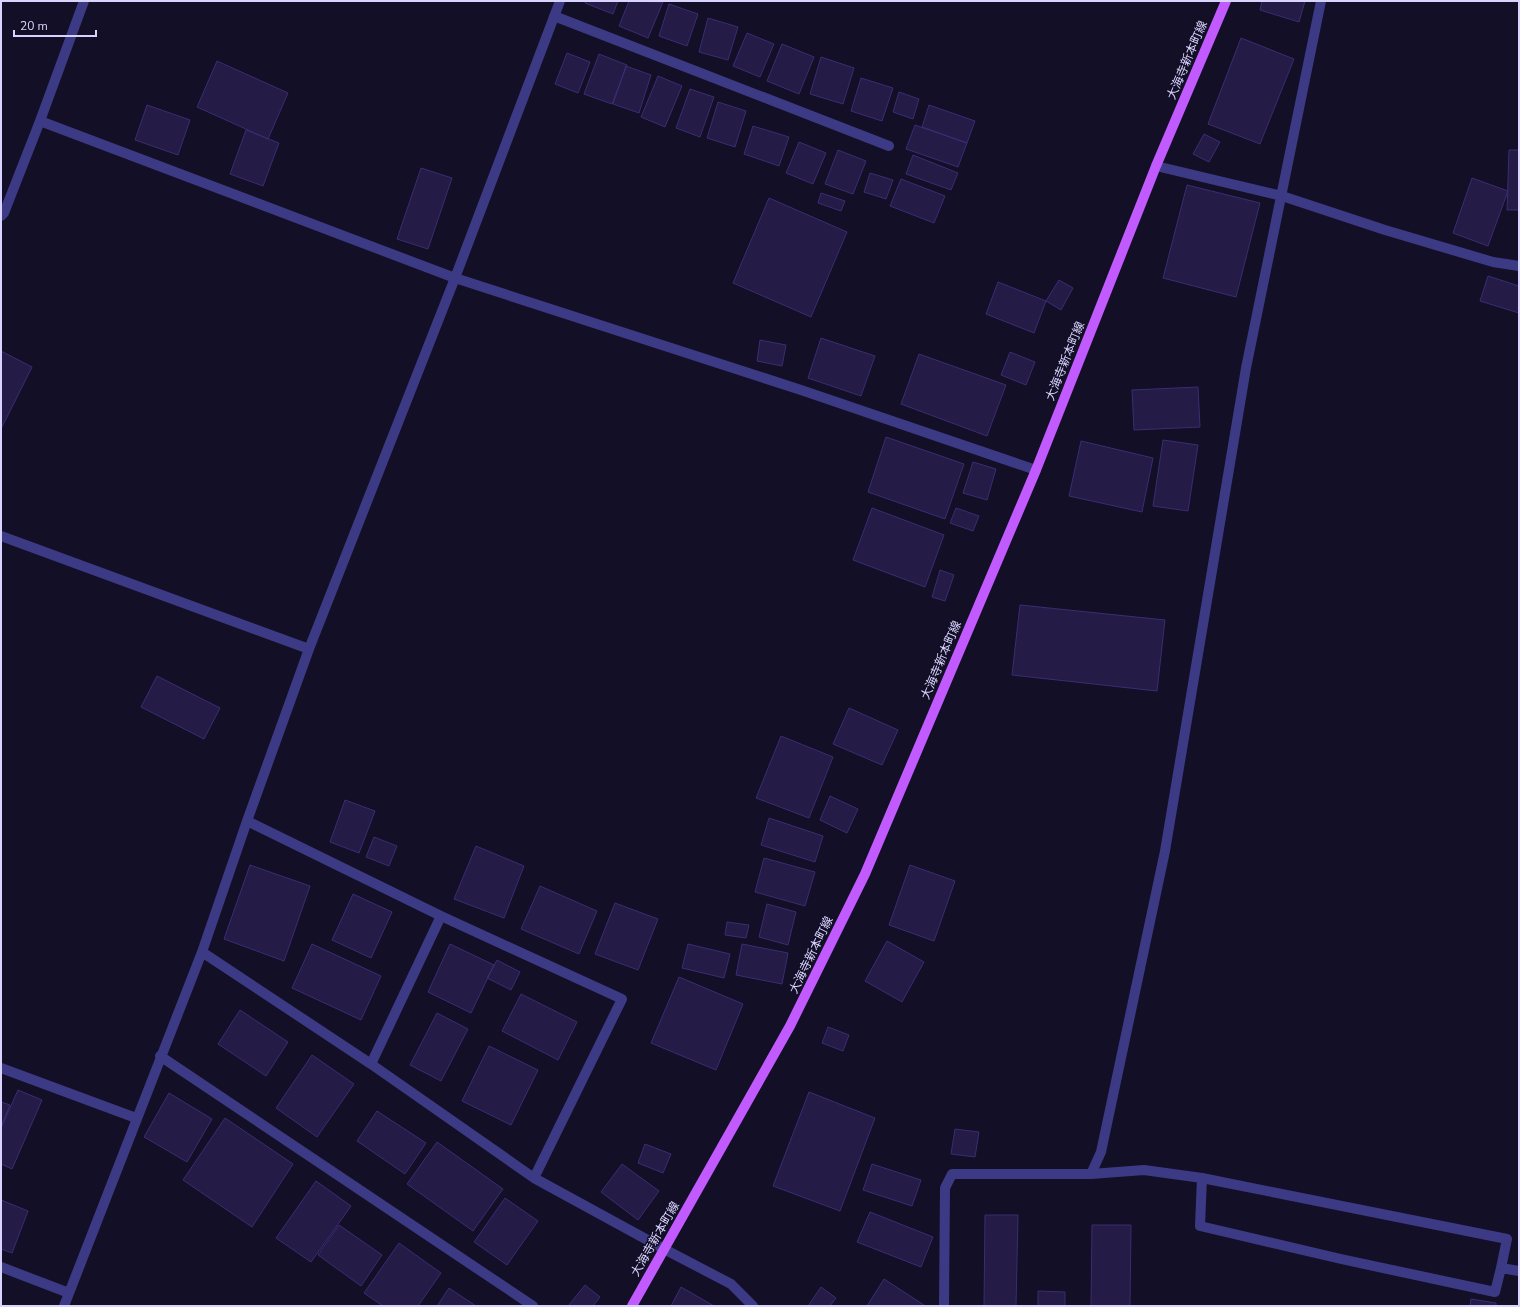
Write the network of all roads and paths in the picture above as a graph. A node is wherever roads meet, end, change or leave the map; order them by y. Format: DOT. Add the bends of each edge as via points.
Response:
graph roads {
  1 [pos="84,1"];
  2 [pos="560,1"];
  3 [pos="1226,1"];
  4 [pos="1321,1"];
  5 [pos="554,16"];
  6 [pos="40,120"];
  7 [pos="889,146"];
  8 [pos="1156,166"];
  9 [pos="1282,196"];
  10 [pos="1,216"];
  11 [pos="1519,266"];
  12 [pos="455,278"];
  13 [pos="1036,470"];
  14 [pos="1,536"];
  15 [pos="309,649"];
  16 [pos="247,820"];
  17 [pos="441,916"];
  18 [pos="202,952"];
  19 [pos="160,1056"];
  20 [pos="372,1064"];
  21 [pos="1,1068"];
  22 [pos="136,1118"];
  23 [pos="1091,1174"];
  24 [pos="534,1178"];
  25 [pos="1202,1178"];
  26 [pos="664,1249"];
  27 [pos="1,1267"];
  28 [pos="1501,1268"];
  29 [pos="1519,1271"];
  30 [pos="69,1293"];
  31 [pos="64,1306"];
  32 [pos="533,1306"];
  33 [pos="632,1306"];
  34 [pos="754,1306"];
  35 [pos="944,1306"];
  1 -- 6 [label="street"];
  2 -- 5 [label="street"];
  3 -- 8 [label="main road, 大海寺新本町線"];
  4 -- 9 [label="street"];
  5 -- 7 [label="street"];
  5 -- 12 [label="street"];
  6 -- 10 [label="street"];
  6 -- 12 [label="street"];
  8 -- 9 [label="street"];
  8 -- 13 [label="main road, 大海寺新本町線"];
  9 -- 11 [label="street" via="1493,262"];
  9 -- 23 [label="street" via="1246,368 1165,851 1101,1152"];
  12 -- 13 [label="street" via="801,390"];
  12 -- 15 [label="street"];
  13 -- 26 [label="main road, 大海寺新本町線" via="865,874 790,1026"];
  14 -- 15 [label="street"];
  15 -- 16 [label="street"];
  16 -- 17 [label="street"];
  16 -- 18 [label="street"];
  17 -- 20 [label="street"];
  17 -- 24 [label="street" via="622,999"];
  18 -- 19 [label="street"];
  18 -- 20 [label="street"];
  19 -- 22 [label="street"];
  19 -- 32 [label="street"];
  20 -- 24 [label="street"];
  21 -- 22 [label="street"];
  22 -- 30 [label="street"];
  23 -- 25 [label="street" via="1144,1170"];
  23 -- 35 [label="street" via="952,1174 945,1188"];
  24 -- 26 [label="street"];
  25 -- 28 [label="street" via="1507,1239"];
  25 -- 28 [label="street" via="1200,1226 1495,1292"];
  26 -- 33 [label="main road, 大海寺新本町線"];
  26 -- 34 [label="street" via="731,1284"];
  27 -- 30 [label="street"];
  28 -- 29 [label="street"];
  30 -- 31 [label="street"];
}
